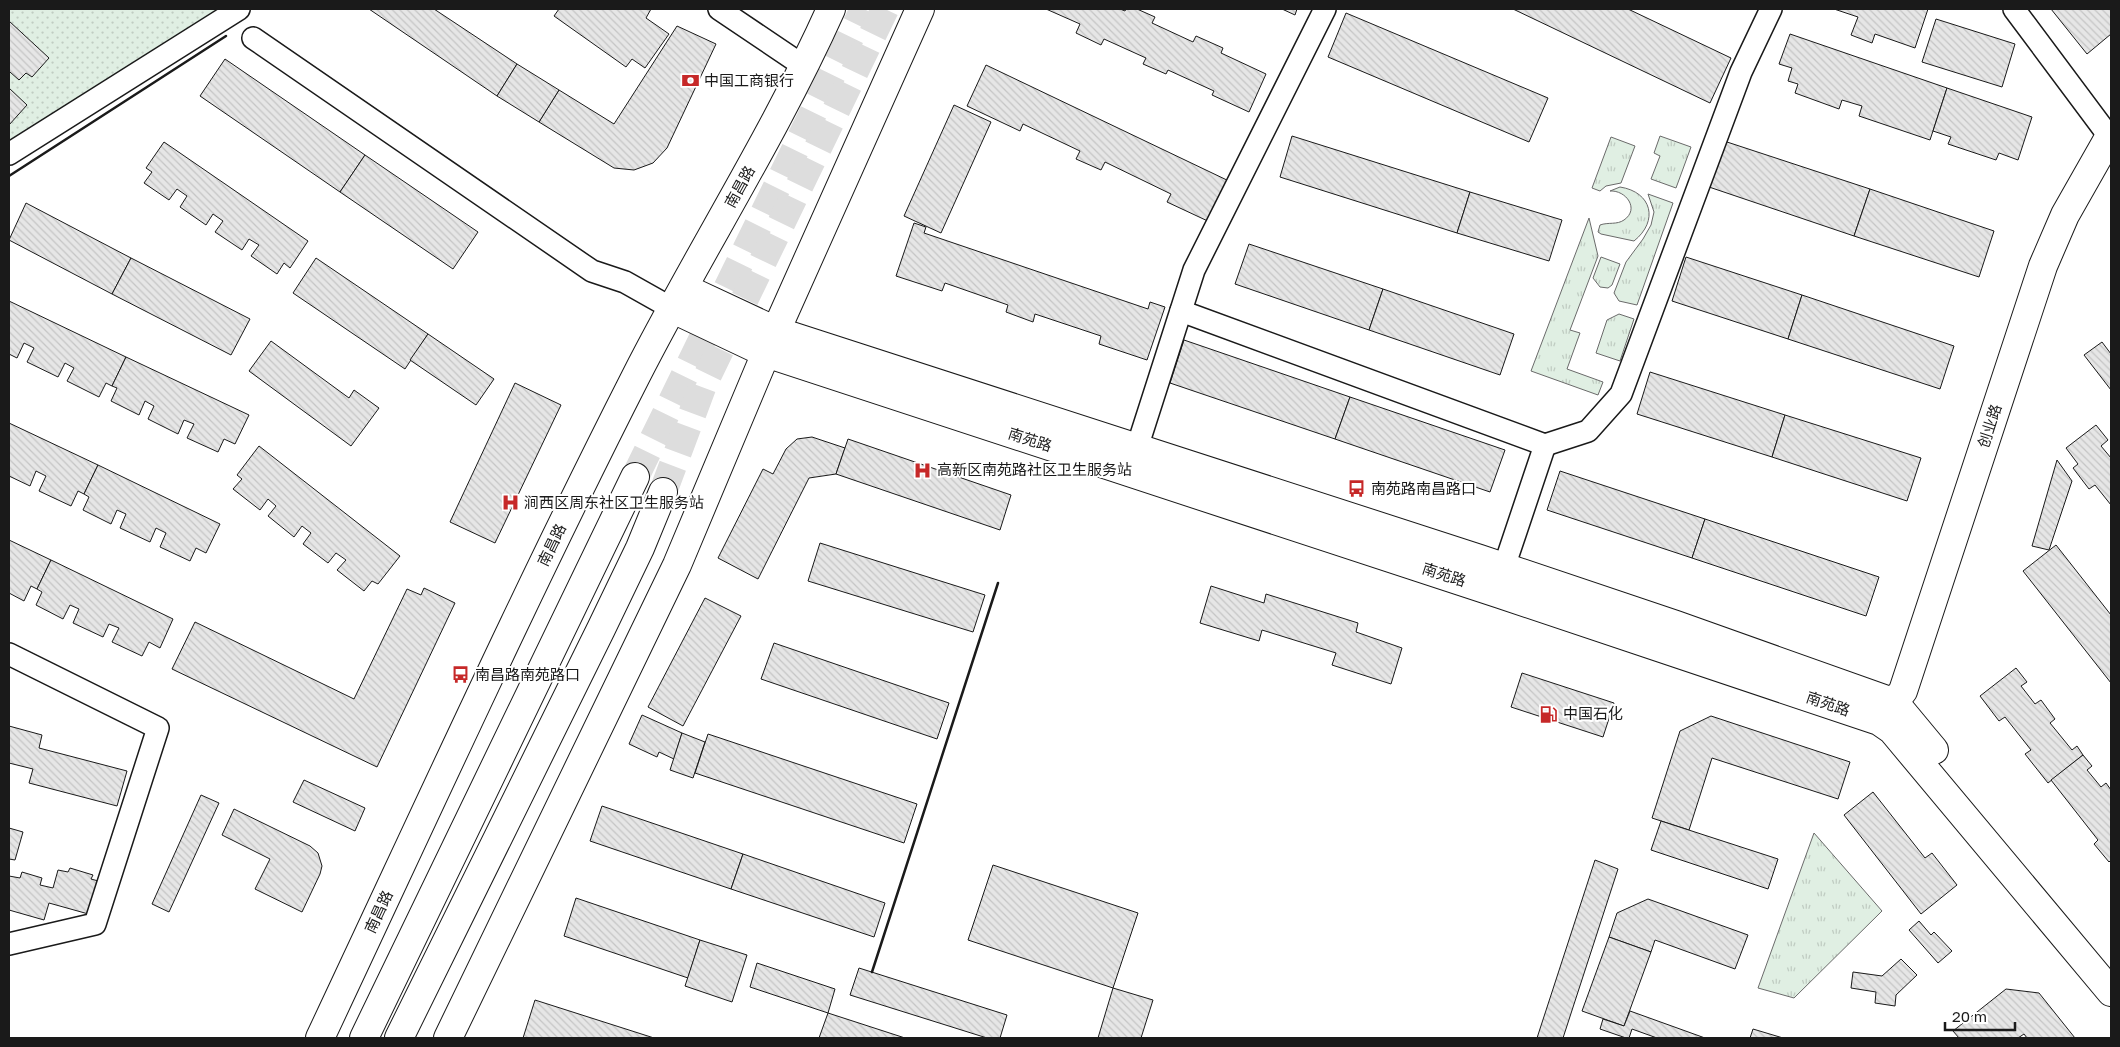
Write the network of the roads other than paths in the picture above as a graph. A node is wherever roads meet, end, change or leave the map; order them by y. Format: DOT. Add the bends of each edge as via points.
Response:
graph roads {
  1 [pos="239,9"];
  2 [pos="720,9"];
  3 [pos="831,9"];
  4 [pos="920,9"];
  5 [pos="1324,9"];
  6 [pos="1771,9"];
  7 [pos="2014,9"];
  8 [pos="253,38"];
  9 [pos="805,67"];
  10 [pos="2111,142"];
  11 [pos="9,154"];
  12 [pos="678,299"];
  13 [pos="1181,311"];
  14 [pos="771,342"];
  15 [pos="1545,445"];
  16 [pos="1137,451"];
  17 [pos="635,477"];
  18 [pos="663,492"];
  19 [pos="1504,567"];
  20 [pos="9,654"];
  21 [pos="1893,717"];
  22 [pos="9,944"];
  23 [pos="2111,963"];
  24 [pos="2111,992"];
  25 [pos="320,1038"];
  26 [pos="364,1038"];
  27 [pos="399,1038"];
  28 [pos="448,1038"];
  1 -- 11 [label="street"];
  2 -- 9 [label="street"];
  3 -- 9 [label="main road, 南昌路"];
  4 -- 14 [label="main road"];
  5 -- 13 [label="street" via="1194,270"];
  6 -- 15 [label="street" via="1741,72 1621,394 1588,432"];
  7 -- 10 [label="street"];
  8 -- 12 [label="street" via="592,271"];
  9 -- 12 [label="main road, 南昌路"];
  10 -- 21 [label="main road, 创业路" via="2055,270 1915,705"];
  12 -- 14 [label="main road, 南苑路"];
  12 -- 25 [label="main road, 南昌路" via="637,373 528,592"];
  13 -- 15 [label="street"];
  13 -- 16 [label="street"];
  14 -- 16 [label="main road, 南苑路"];
  14 -- 21 [label="main road, 南苑路" via="1485,589"];
  14 -- 28 [label="main road" via="677,565"];
  15 -- 19 [label="street"];
  16 -- 19 [label="main road, 南苑路"];
  17 -- 26 [label="main road"];
  18 -- 27 [label="main road" via="632,566"];
  19 -- 21 [label="main road, 南苑路" via="1676,625"];
  20 -- 22 [label="street" via="158,728 95,924"];
  21 -- 23 [label="main road"];
  21 -- 24 [label="main road"];
}
